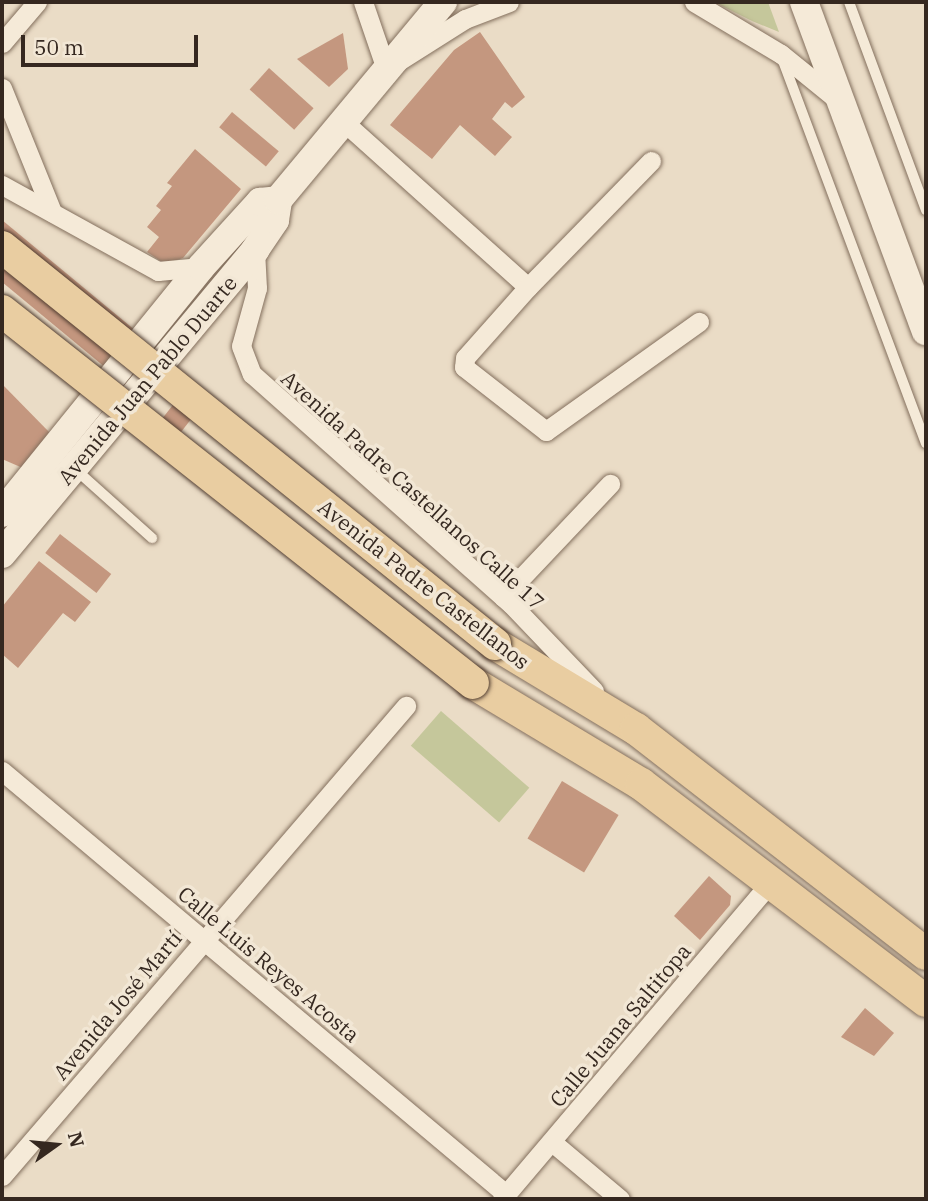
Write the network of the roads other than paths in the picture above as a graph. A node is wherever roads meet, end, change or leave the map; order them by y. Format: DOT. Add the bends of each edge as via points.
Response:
graph roads {
  1 [pos="37,2"];
  2 [pos="363,2"];
  3 [pos="443,2"];
  4 [pos="509,2"];
  5 [pos="694,2"];
  6 [pos="804,2"];
  7 [pos="849,2"];
  8 [pos="2,43"];
  9 [pos="781,54"];
  10 [pos="386,69"];
  11 [pos="2,88"];
  12 [pos="842,104"];
  13 [pos="344,122"];
  14 [pos="651,161"];
  15 [pos="2,185"];
  16 [pos="278,200"];
  17 [pos="926,210"];
  18 [pos="51,212"];
  19 [pos="2,247"];
  20 [pos="256,250"];
  21 [pos="201,267"];
  22 [pos="528,287"];
  23 [pos="2,311"];
  24 [pos="699,322"];
  25 [pos="926,331"];
  26 [pos="926,443"];
  27 [pos="74,468"];
  28 [pos="610,484"];
  29 [pos="2,513"];
  30 [pos="152,538"];
  31 [pos="2,554"];
  32 [pos="503,597"];
  33 [pos="407,706"];
  34 [pos="636,729"];
  35 [pos="2,771"];
  36 [pos="773,880"];
  37 [pos="203,938"];
  38 [pos="926,954"];
  39 [pos="926,1002"];
  40 [pos="552,1142"];
  41 [pos="2,1176"];
  42 [pos="504,1197"];
  43 [pos="620,1199"];
  1 -- 8 [label="street"];
  2 -- 10 [label="street"];
  3 -- 10 [label="main road, Avenida Juan Pablo Duarte"];
  4 -- 10 [label="street" via="465,19"];
  5 -- 9 [label="street"];
  6 -- 12 [label="main road"];
  7 -- 17 [label="lane"];
  9 -- 12 [label="street"];
  9 -- 26 [label="lane"];
  10 -- 13 [label="main road, Avenida Juan Pablo Duarte"];
  11 -- 18 [label="street"];
  12 -- 25 [label="main road"];
  13 -- 16 [label="main road, Avenida Juan Pablo Duarte"];
  13 -- 22 [label="street"];
  14 -- 22 [label="street"];
  15 -- 18 [label="street"];
  16 -- 20 [label="main road, Avenida Juan Pablo Duarte" via="275,220"];
  16 -- 21 [label="main road, Avenida Juan Pablo Duarte" via="260,202"];
  18 -- 21 [label="street" via="158,271"];
  19 -- 34 [label="main road, Avenida Padre Castellanos, bridge" via="495,644"];
  20 -- 27 [label="main road, Avenida Juan Pablo Duarte"];
  20 -- 32 [label="street, Avenida Padre Castellanos Calle 17" via="257,288 241,346 252,374"];
  21 -- 29 [label="main road, Avenida Juan Pablo Duarte"];
  22 -- 24 [label="street" via="463,363 541,431"];
  23 -- 36 [label="main road, bridge" via="473,683 641,784"];
  27 -- 30 [label="lane"];
  27 -- 31 [label="main road, Avenida Juan Pablo Duarte"];
  28 -- 32 [label="street"];
  32 -- 34 [label="street, Avenida Padre Castellanos Calle 17"];
  33 -- 37 [label="street, Avenida José Martí"];
  34 -- 38 [label="main road, Avenida Padre Castellanos"];
  35 -- 37 [label="street, Calle Luis Reyes Acosta"];
  36 -- 39 [label="main road"];
  36 -- 40 [label="street, Calle Juana Saltitopa"];
  37 -- 41 [label="street, Avenida José Martí"];
  37 -- 42 [label="street, Calle Luis Reyes Acosta"];
  40 -- 42 [label="street, Calle Juana Saltitopa"];
  40 -- 43 [label="street"];
}
